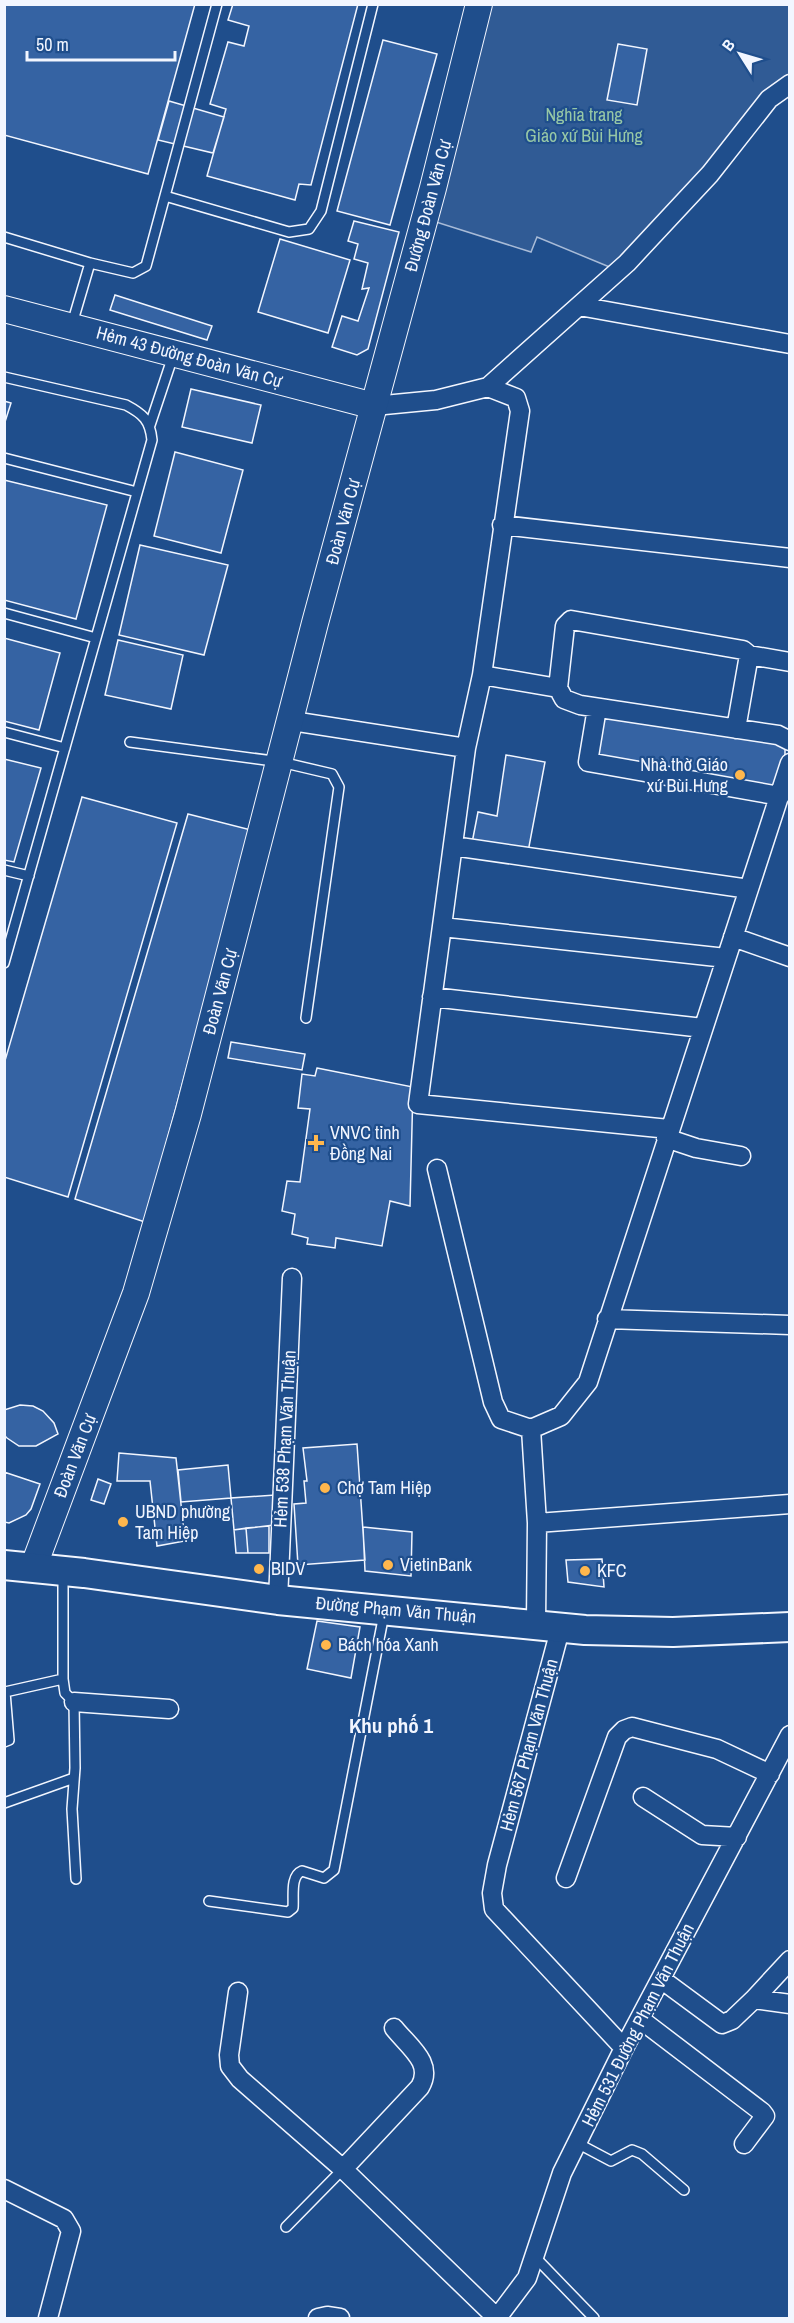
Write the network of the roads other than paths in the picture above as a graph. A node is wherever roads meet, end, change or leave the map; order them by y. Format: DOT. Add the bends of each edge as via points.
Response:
graph roads {
  1 [pos="217,4"];
  2 [pos="373,4"];
  3 [pos="479,4"];
  4 [pos="789,84"];
  5 [pos="165,196"];
  6 [pos="4,237"];
  7 [pos="90,263"];
  8 [pos="579,306"];
  9 [pos="4,309"];
  10 [pos="72,327"];
  11 [pos="789,344"];
  12 [pos="173,353"];
  13 [pos="4,377"];
  14 [pos="488,387"];
  15 [pos="374,406"];
  16 [pos="150,424"];
  17 [pos="4,459"];
  18 [pos="137,492"];
  19 [pos="502,525"];
  20 [pos="789,558"];
  21 [pos="4,613"];
  22 [pos="96,638"];
  23 [pos="749,655"];
  24 [pos="789,662"];
  25 [pos="482,675"];
  26 [pos="558,688"];
  27 [pos="597,708"];
  28 [pos="292,721"];
  29 [pos="736,729"];
  30 [pos="4,732"];
  31 [pos="789,741"];
  32 [pos="130,742"];
  33 [pos="65,748"];
  34 [pos="466,748"];
  35 [pos="280,762"];
  36 [pos="789,763"];
  37 [pos="780,796"];
  38 [pos="453,846"];
  39 [pos="4,870"];
  40 [pos="29,876"];
  41 [pos="749,889"];
  42 [pos="442,927"];
  43 [pos="733,937"];
  44 [pos="789,957"];
  45 [pos="726,958"];
  46 [pos="4,963"];
  47 [pos="432,997"];
  48 [pos="306,1018"];
  49 [pos="703,1028"];
  50 [pos="668,1134"];
  51 [pos="741,1156"];
  52 [pos="438,1169"];
  53 [pos="292,1278"];
  54 [pos="608,1319"];
  55 [pos="789,1325"];
  56 [pos="531,1429"];
  57 [pos="789,1504"];
  58 [pos="537,1523"];
  59 [pos="4,1566"];
  60 [pos="33,1568"];
  61 [pos="63,1572"];
  62 [pos="278,1600"];
  63 [pos="385,1609"];
  64 [pos="549,1625"];
  65 [pos="789,1627"];
  66 [pos="63,1679"];
  67 [pos="74,1702"];
  68 [pos="169,1709"];
  69 [pos="789,1736"];
  70 [pos="4,1742"];
  71 [pos="770,1774"];
  72 [pos="74,1778"];
  73 [pos="644,1797"];
  74 [pos="4,1803"];
  75 [pos="737,1836"];
  76 [pos="566,1878"];
  77 [pos="76,1880"];
  78 [pos="209,1901"];
  79 [pos="789,1960"];
  80 [pos="661,1979"];
  81 [pos="238,1992"];
  82 [pos="754,1999"];
  83 [pos="789,2004"];
  84 [pos="640,2019"];
  85 [pos="394,2028"];
  86 [pos="624,2048"];
  87 [pos="577,2144"];
  88 [pos="744,2145"];
  89 [pos="343,2169"];
  90 [pos="4,2189"];
  91 [pos="684,2190"];
  92 [pos="286,2228"];
  93 [pos="534,2256"];
  94 [pos="48,2319"];
  95 [pos="318,2319"];
  96 [pos="340,2319"];
  97 [pos="497,2319"];
  98 [pos="594,2319"];
  1 -- 5 [label="lane"];
  2 -- 5 [label="lane" via="321,211 309,229 290,232"];
  3 -- 15 [label="street, Đường Đoàn Văn Cự"];
  4 -- 8 [label="street" via="769,99 710,174 627,263"];
  5 -- 7 [label="lane" via="146,266 133,273"];
  6 -- 7 [label="lane"];
  7 -- 10 [label="lane"];
  8 -- 11 [label="street"];
  8 -- 14 [label="street"];
  9 -- 10 [label="street, Hẻm 43 Đường Đoàn Văn Cự"];
  10 -- 12 [label="street, Hẻm 43 Đường Đoàn Văn Cự"];
  12 -- 15 [label="street, Hẻm 43 Đường Đoàn Văn Cự"];
  12 -- 16 [label="lane"];
  13 -- 16 [label="lane" via="126,405 142,413"];
  14 -- 15 [label="street" via="436,400"];
  14 -- 19 [label="street" via="512,395 519,402"];
  15 -- 28 [label="street, Đoàn Văn Cự"];
  16 -- 18 [label="lane" via="152,440"];
  17 -- 18 [label="lane"];
  18 -- 22 [label="lane"];
  19 -- 20 [label="street"];
  19 -- 25 [label="street"];
  21 -- 22 [label="lane"];
  22 -- 33 [label="lane"];
  23 -- 24 [label="street"];
  23 -- 26 [label="street" via="731,647 571,620 565,626"];
  23 -- 29 [label="street"];
  25 -- 26 [label="street"];
  25 -- 34 [label="street"];
  26 -- 27 [label="street" via="568,702"];
  27 -- 29 [label="street"];
  27 -- 37 [label="street" via="588,762"];
  28 -- 34 [label="street"];
  28 -- 35 [label="street, Đoàn Văn Cự"];
  29 -- 31 [label="street" via="778,735"];
  30 -- 33 [label="lane"];
  32 -- 35 [label="lane"];
  33 -- 40 [label="lane"];
  34 -- 38 [label="street"];
  35 -- 48 [label="lane" via="332,774 339,787"];
  35 -- 60 [label="street, Đoàn Văn Cự" via="188,1114 140,1280"];
  36 -- 37 [label="street"];
  37 -- 41 [label="street"];
  38 -- 41 [label="street"];
  38 -- 42 [label="street"];
  39 -- 40 [label="lane"];
  40 -- 46 [label="lane"];
  41 -- 43 [label="street"];
  42 -- 45 [label="street"];
  42 -- 47 [label="street"];
  43 -- 44 [label="street"];
  43 -- 45 [label="street"];
  45 -- 49 [label="street"];
  47 -- 49 [label="street"];
  47 -- 50 [label="street" via="418,1104"];
  49 -- 50 [label="street"];
  50 -- 51 [label="street" via="696,1148"];
  50 -- 54 [label="street"];
  52 -- 56 [label="street" via="493,1402 501,1419"];
  53 -- 62 [label="street, Hẻm 538 Phạm Văn Thuận"];
  54 -- 55 [label="street"];
  54 -- 56 [label="street" via="582,1391 561,1416"];
  56 -- 58 [label="street, Hẻm 567 Phạm Văn Thuận"];
  57 -- 58 [label="street"];
  58 -- 64 [label="street, Hẻm 567 Phạm Văn Thuận"];
  59 -- 60 [label="main road, Đường Phạm Văn Thuận"];
  60 -- 61 [label="main road, Đường Phạm Văn Thuận"];
  61 -- 62 [label="main road, Đường Phạm Văn Thuận"];
  61 -- 66 [label="lane"];
  62 -- 63 [label="main road, Đường Phạm Văn Thuận"];
  63 -- 64 [label="main road, Đường Phạm Văn Thuận"];
  63 -- 78 [label="lane" via="334,1870 324,1878 298,1873 294,1878 293,1908 288,1912"];
  64 -- 65 [label="main road, Đường Phạm Văn Thuận" via="673,1632"];
  64 -- 86 [label="street, Hẻm 567 Phạm Văn Thuận" via="497,1865 492,1893 494,1909"];
  66 -- 67 [label="lane" via="65,1693"];
  66 -- 70 [label="lane" via="5,1692 9,1740"];
  67 -- 68 [label="street"];
  67 -- 72 [label="lane"];
  69 -- 71 [label="street, Hẻm 531 Đường Phạm Văn Thuận"];
  71 -- 75 [label="street, Hẻm 531 Đường Phạm Văn Thuận"];
  71 -- 76 [label="street" via="717,1749 632,1727 624,1730 617,1737"];
  72 -- 74 [label="lane"];
  72 -- 77 [label="lane"];
  73 -- 75 [label="street" via="702,1835"];
  75 -- 80 [label="street, Hẻm 531 Đường Phạm Văn Thuận"];
  79 -- 82 [label="street"];
  80 -- 82 [label="street" via="722,2024 732,2020"];
  80 -- 84 [label="street, Hẻm 531 Đường Phạm Văn Thuận"];
  81 -- 89 [label="street" via="230,2066"];
  82 -- 83 [label="street"];
  84 -- 86 [label="street, Hẻm 531 Đường Phạm Văn Thuận"];
  84 -- 88 [label="street" via="762,2112 765,2116"];
  85 -- 89 [label="street" via="426,2067 426,2077"];
  86 -- 87 [label="street, Hẻm 531 Đường Phạm Văn Thuận"];
  87 -- 91 [label="lane" via="611,2161 632,2150 642,2154"];
  87 -- 93 [label="street, Hẻm 531 Đường Phạm Văn Thuận" via="562,2173"];
  89 -- 92 [label="lane"];
  89 -- 97 [label="street"];
  90 -- 94 [label="street" via="64,2219 71,2231"];
  93 -- 97 [label="street, Hẻm 531 Đường Phạm Văn Thuận" via="527,2278"];
  93 -- 98 [label="lane"];
  95 -- 96 [label="street"];
}
